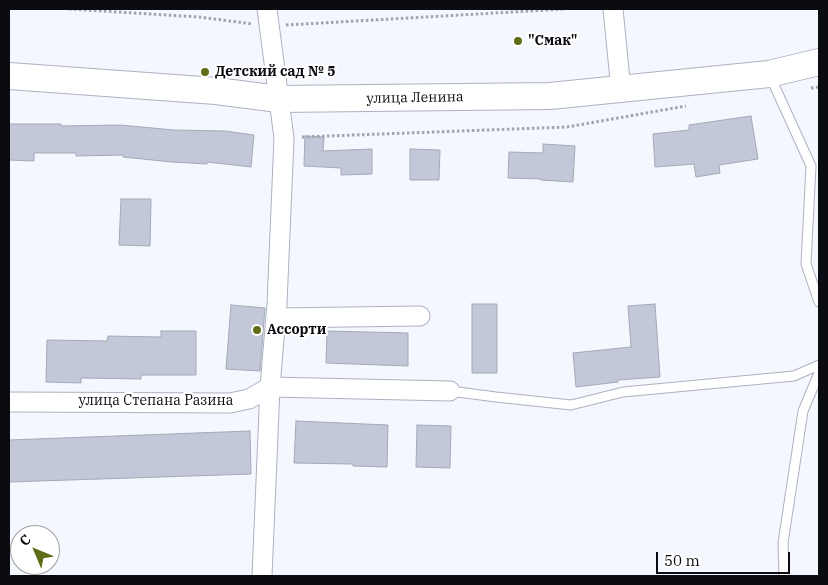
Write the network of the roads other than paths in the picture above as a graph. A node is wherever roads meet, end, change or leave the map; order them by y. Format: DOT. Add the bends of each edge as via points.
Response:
graph roads {
  1 [pos="613,9"];
  2 [pos="268,17"];
  3 [pos="819,62"];
  4 [pos="769,74"];
  5 [pos="9,76"];
  6 [pos="621,90"];
  7 [pos="279,99"];
  8 [pos="819,302"];
  9 [pos="420,316"];
  10 [pos="276,318"];
  11 [pos="819,365"];
  12 [pos="819,374"];
  13 [pos="270,387"];
  14 [pos="450,391"];
  15 [pos="9,402"];
  16 [pos="262,576"];
  17 [pos="784,576"];
  1 -- 6 [label="street"];
  2 -- 7 [label="street"];
  3 -- 4 [label="main road, улица Ленина"];
  4 -- 6 [label="main road, улица Ленина"];
  4 -- 8 [label="lane" via="810,166 806,264"];
  5 -- 7 [label="main road, улица Ленина" via="216,91"];
  6 -- 7 [label="main road, улица Ленина" via="550,96"];
  7 -- 10 [label="street" via="284,138"];
  9 -- 10 [label="street"];
  10 -- 13 [label="street"];
  11 -- 14 [label="lane" via="794,376 623,392 571,405"];
  12 -- 17 [label="lane" via="804,411 784,543"];
  13 -- 14 [label="street"];
  13 -- 15 [label="street, улица Степана Разина" via="249,399 230,403"];
  13 -- 16 [label="street"];
}
